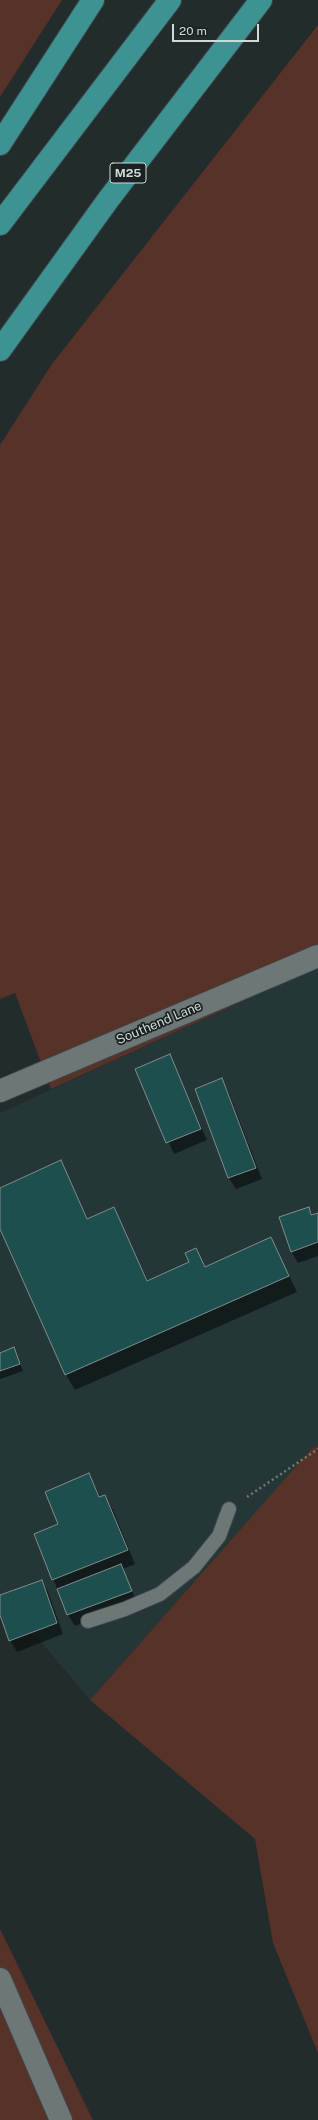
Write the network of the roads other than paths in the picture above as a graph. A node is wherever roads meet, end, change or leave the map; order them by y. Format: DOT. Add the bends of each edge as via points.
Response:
graph roads {
  1 [pos="92,0"];
  2 [pos="170,0"];
  3 [pos="261,0"];
  4 [pos="0,144"];
  5 [pos="0,224"];
  6 [pos="0,350"];
  7 [pos="318,956"];
  8 [pos="0,1091"];
  9 [pos="229,1509"];
  10 [pos="88,1621"];
  11 [pos="0,1979"];
  12 [pos="61,2120"];
  1 -- 4 [label="highway"];
  2 -- 5 [label="highway"];
  3 -- 6 [label="highway, M25" via="113,194"];
  7 -- 8 [label="street, Southend Lane"];
  9 -- 10 [label="lane" via="218,1536 194,1567 160,1594"];
  11 -- 12 [label="street"];
}
